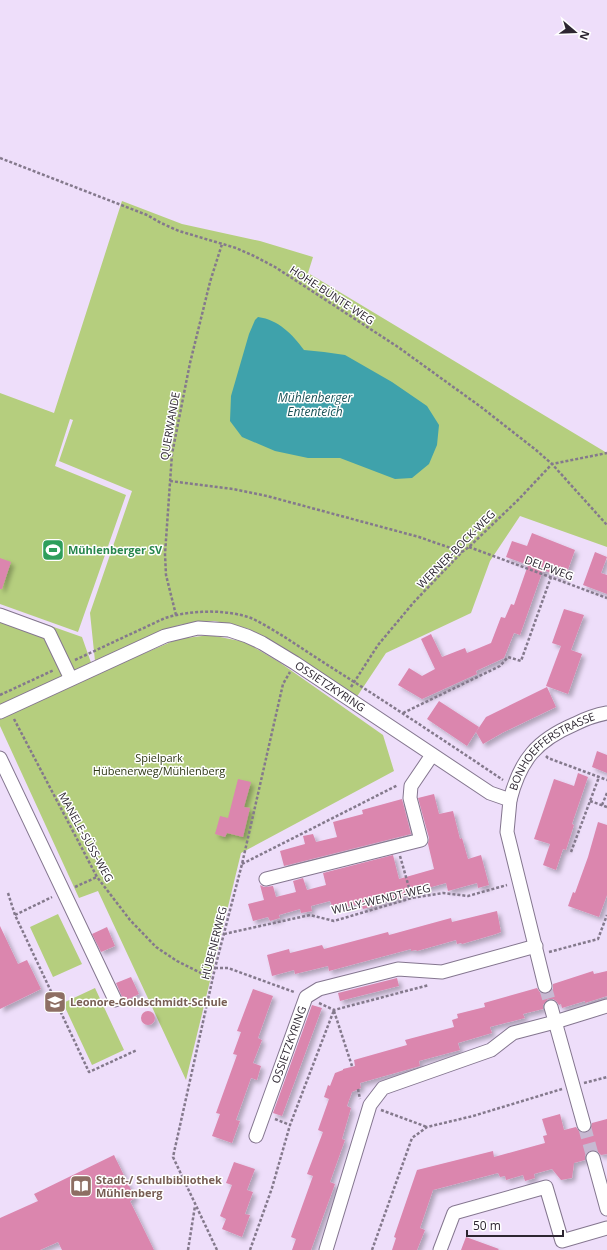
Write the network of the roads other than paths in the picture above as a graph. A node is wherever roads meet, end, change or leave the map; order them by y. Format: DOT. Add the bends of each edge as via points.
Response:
graph roads {
  1 [pos="0,615"];
  2 [pos="70,680"];
  3 [pos="4,710"];
  4 [pos="606,711"];
  5 [pos="432,755"];
  6 [pos="0,758"];
  7 [pos="510,800"];
  8 [pos="266,879"];
  9 [pos="536,946"];
  10 [pos="545,986"];
  11 [pos="115,1000"];
  12 [pos="607,1006"];
  13 [pos="551,1007"];
  14 [pos="555,1022"];
  15 [pos="584,1125"];
  16 [pos="256,1136"];
  17 [pos="593,1158"];
  18 [pos="603,1182"];
  19 [pos="607,1209"];
  20 [pos="607,1228"];
  21 [pos="326,1250"];
  22 [pos="440,1250"];
  1 -- 2 [label="street" via="50,633"];
  2 -- 3 [label="street, OSSIETZKYRING"];
  2 -- 5 [label="street, OSSIETZKYRING" via="165,636 198,628 229,630 262,643 295,663"];
  4 -- 7 [label="street, BONHOEFFERSTRASSE" via="563,729 543,742 529,756 517,776"];
  5 -- 7 [label="street, OSSIETZKYRING" via="490,793"];
  5 -- 8 [label="street" via="411,786 410,798 421,840"];
  6 -- 11 [label="street"];
  7 -- 9 [label="street" via="506,832"];
  9 -- 10 [label="street"];
  9 -- 16 [label="street, OSSIETZKYRING" via="442,972 398,968 319,989 306,997"];
  12 -- 14 [label="street"];
  13 -- 14 [label="street"];
  14 -- 15 [label="street"];
  14 -- 21 [label="street" via="514,1033 491,1050 383,1088 370,1105"];
  17 -- 18 [label="street"];
  18 -- 19 [label="street"];
  20 -- 22 [label="street" via="562,1241 546,1188 454,1213"];
}
